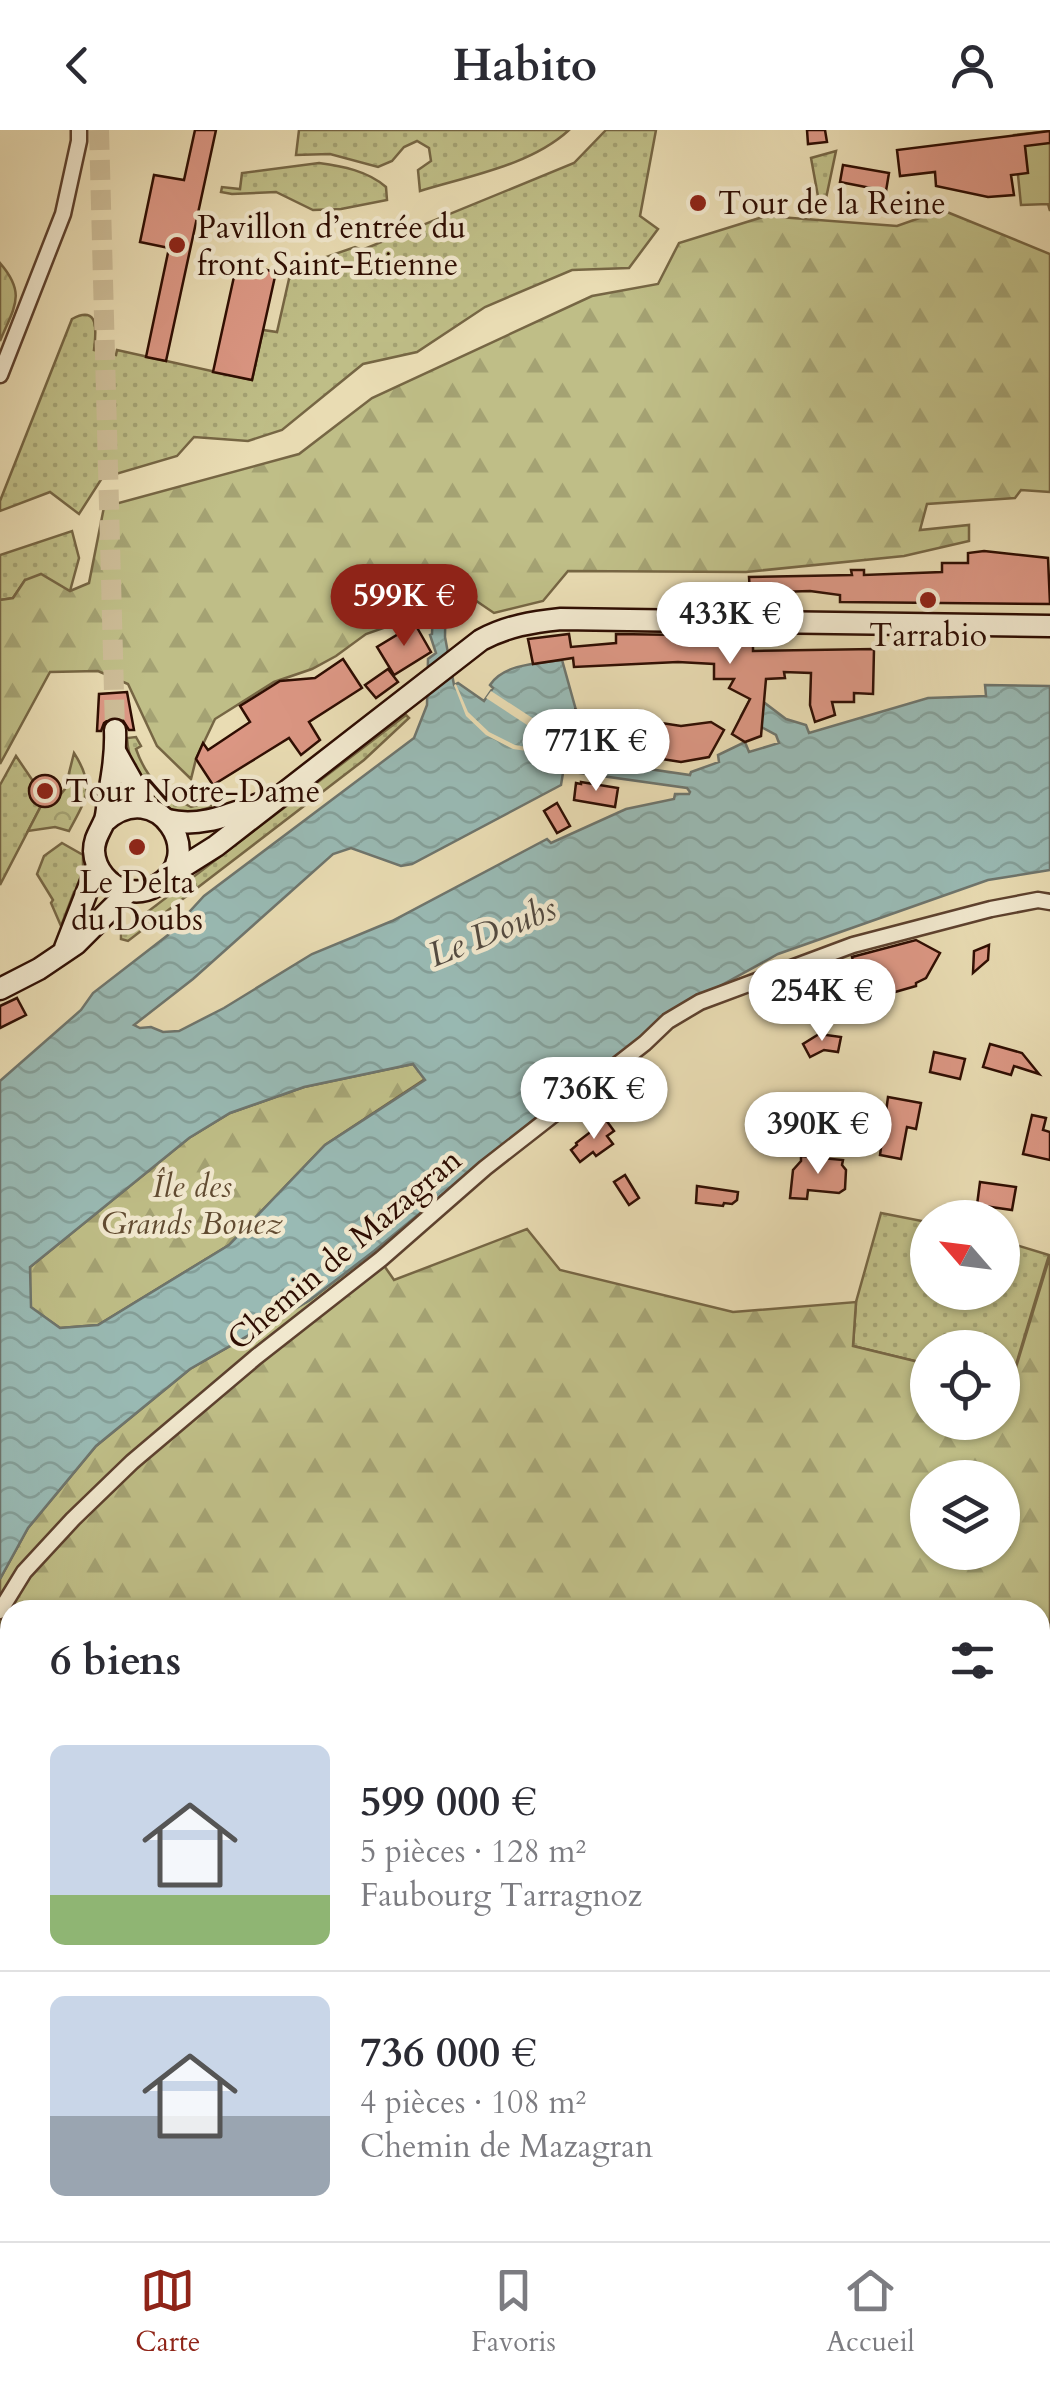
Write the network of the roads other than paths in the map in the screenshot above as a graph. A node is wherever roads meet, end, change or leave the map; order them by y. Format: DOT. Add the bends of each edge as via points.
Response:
graph roads {
  1 [pos="79,130"];
  2 [pos="0,375"];
  3 [pos="1050,626"];
  4 [pos="116,730"];
  5 [pos="116,753"];
  6 [pos="280,796"];
  7 [pos="147,808"];
  8 [pos="167,820"];
  9 [pos="104,822"];
  10 [pos="97,866"];
  11 [pos="170,875"];
  12 [pos="129,891"];
  13 [pos="1050,902"];
  14 [pos="64,953"];
  15 [pos="2,989"];
  16 [pos="7,1600"];
  1 -- 2 [label="street" via="66,202"];
  3 -- 6 [label="main road" via="560,618 520,624 462,654"];
  4 -- 5 [label="main road"];
  5 -- 7 [label="main road"];
  5 -- 9 [label="main road"];
  6 -- 8 [label="main road" via="199,823"];
  6 -- 11 [label="main road"];
  7 -- 8 [label="main road"];
  7 -- 9 [label="main road" via="124,809"];
  8 -- 11 [label="main road" via="178,841"];
  9 -- 10 [label="main road" via="95,840"];
  10 -- 12 [label="main road"];
  10 -- 14 [label="main road"];
  11 -- 12 [label="main road" via="152,889"];
  12 -- 14 [label="main road"];
  13 -- 16 [label="street, Chemin de Mazagran" via="992,909 853,945 700,1002 668,1021 132,1462 24,1572"];
  14 -- 15 [label="main road"];
}
